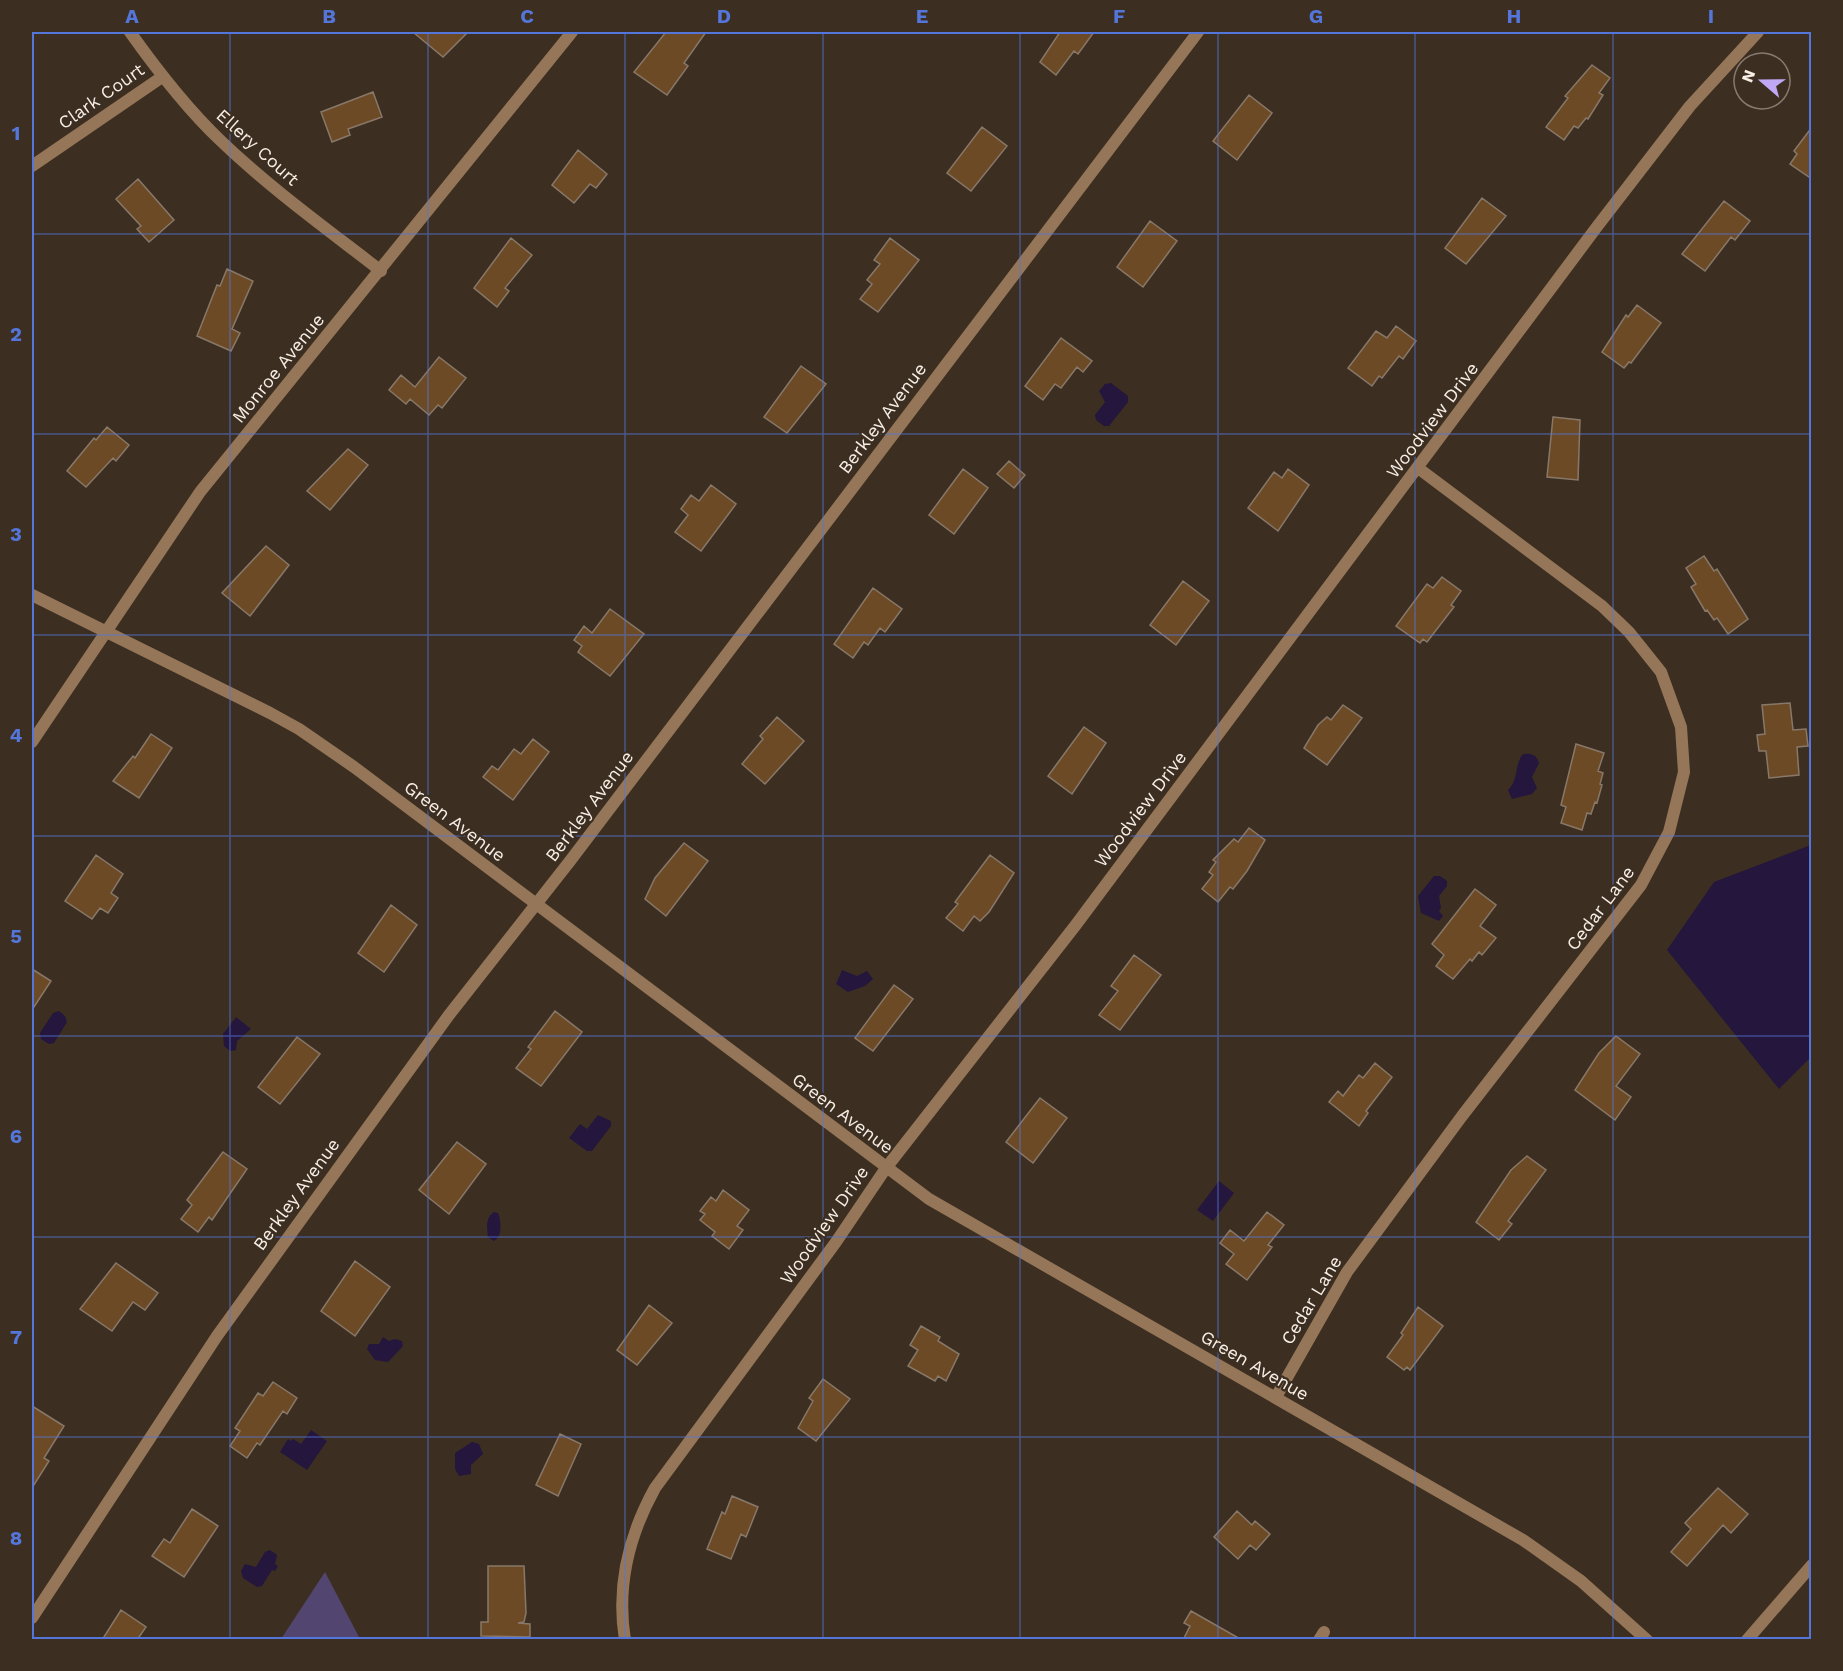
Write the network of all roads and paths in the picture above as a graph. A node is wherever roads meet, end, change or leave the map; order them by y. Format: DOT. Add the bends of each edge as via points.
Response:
graph roads {
  1 [pos="130,32"];
  2 [pos="572,32"];
  3 [pos="1198,32"];
  4 [pos="1758,32"];
  5 [pos="162,77"];
  6 [pos="32,166"];
  7 [pos="381,271"];
  8 [pos="1418,468"];
  9 [pos="32,595"];
  10 [pos="105,632"];
  11 [pos="32,742"];
  12 [pos="536,905"];
  13 [pos="886,1168"];
  14 [pos="1276,1397"];
  15 [pos="1812,1565"];
  16 [pos="32,1618"];
  17 [pos="625,1640"];
  18 [pos="1647,1640"];
  19 [pos="1746,1640"];
  1 -- 5 [label="street, Ellery Court"];
  2 -- 7 [label="street, Monroe Avenue"];
  3 -- 12 [label="street, Berkley Avenue"];
  4 -- 8 [label="street, Woodview Drive" via="1683,116"];
  5 -- 6 [label="street, Clark Court"];
  5 -- 7 [label="street, Ellery Court" via="220,140"];
  7 -- 10 [label="street, Monroe Avenue" via="200,492"];
  8 -- 13 [label="street, Woodview Drive" via="1075,926"];
  8 -- 14 [label="street, Cedar Lane" via="1602,606 1629,632 1661,672 1681,727 1684,772 1669,832 1641,885 1347,1272"];
  9 -- 10 [label="street, Green Avenue"];
  10 -- 11 [label="street, Monroe Avenue"];
  10 -- 12 [label="street, Green Avenue" via="299,729"];
  12 -- 13 [label="street, Green Avenue"];
  12 -- 16 [label="street, Berkley Avenue" via="442,1025 230,1317"];
  13 -- 14 [label="street, Green Avenue" via="929,1199"];
  13 -- 17 [label="street, Woodview Drive" via="655,1488 638,1518 620,1596"];
  14 -- 18 [label="street, Green Avenue" via="1549,1557"];
  15 -- 19 [label="street"];
}
